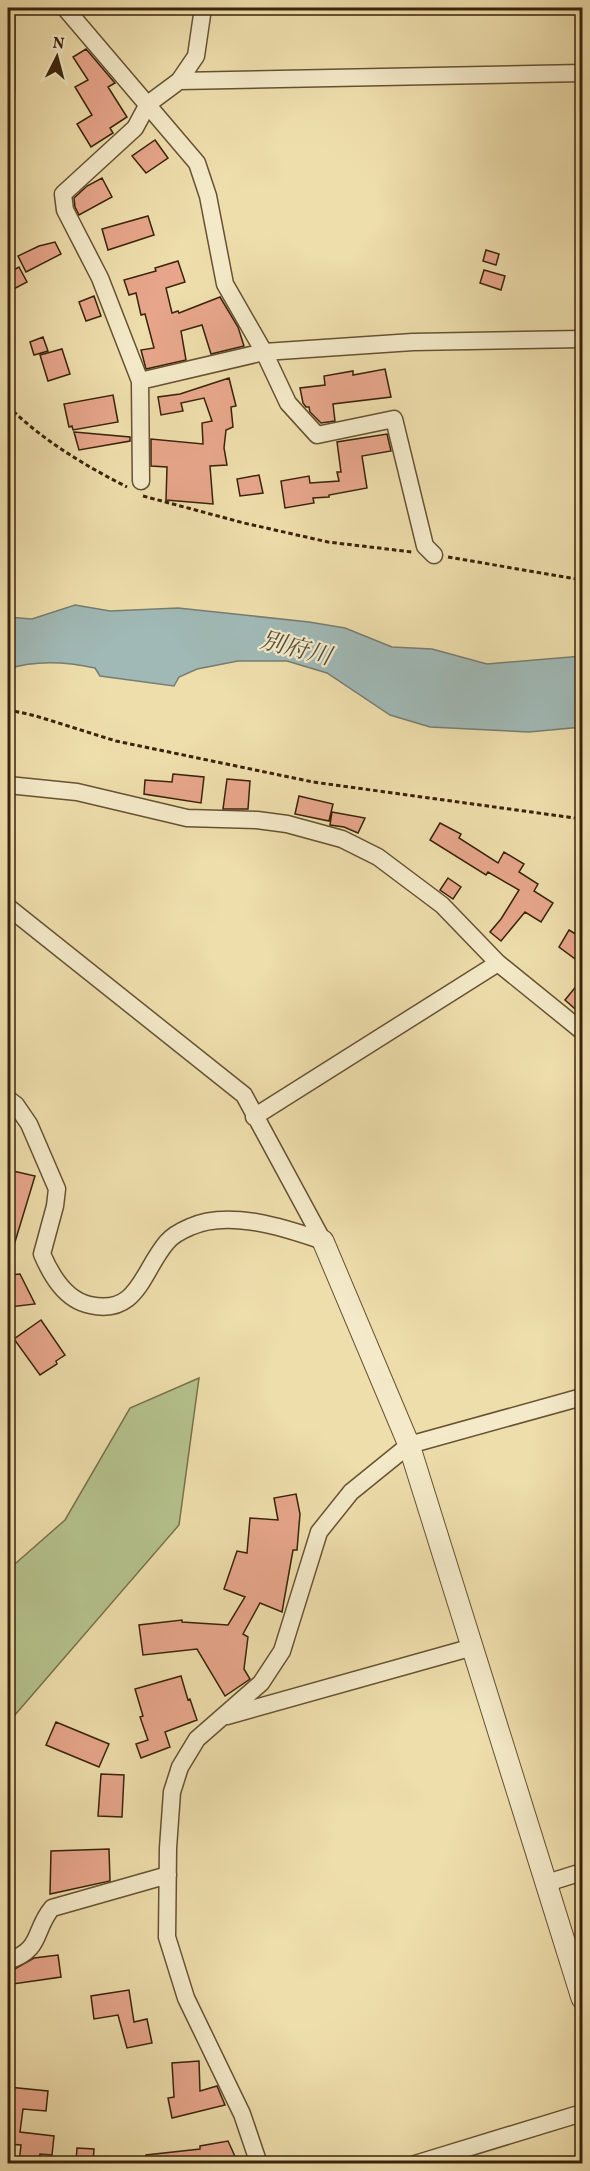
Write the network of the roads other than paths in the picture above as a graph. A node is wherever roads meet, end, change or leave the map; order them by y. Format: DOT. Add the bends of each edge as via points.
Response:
graph roads {
  1 [pos="65,8"];
  2 [pos="203,8"];
  3 [pos="582,73"];
  4 [pos="178,81"];
  5 [pos="148,105"];
  6 [pos="582,339"];
  7 [pos="264,352"];
  8 [pos="140,381"];
  9 [pos="136,488"];
  10 [pos="434,555"];
  11 [pos="8,784"];
  12 [pos="8,907"];
  13 [pos="498,963"];
  14 [pos="582,1031"];
  15 [pos="8,1099"];
  16 [pos="254,1117"];
  17 [pos="323,1241"];
  18 [pos="582,1397"];
  19 [pos="409,1445"];
  20 [pos="473,1647"];
  21 [pos="223,1718"];
  22 [pos="582,1872"];
  23 [pos="168,1875"];
  24 [pos="547,1882"];
  25 [pos="8,1961"];
  26 [pos="582,1998"];
  27 [pos="582,2113"];
  28 [pos="259,2163"];
  29 [pos="415,2163"];
  1 -- 5 [label="street"];
  2 -- 4 [label="street" via="196,56"];
  3 -- 4 [label="street"];
  4 -- 5 [label="street"];
  5 -- 7 [label="street" via="197,163 208,196 225,284"];
  5 -- 8 [label="street" via="135,128 63,194 64,210 100,278"];
  6 -- 7 [label="street" via="413,342"];
  7 -- 8 [label="street"];
  7 -- 10 [label="street" via="288,403 317,435 394,419 425,546"];
  8 -- 9 [label="street"];
  11 -- 13 [label="street" via="77,792 187,818 287,824 342,839 378,857 442,905"];
  12 -- 16 [label="street" via="244,1095"];
  13 -- 14 [label="street"];
  13 -- 16 [label="street"];
  15 -- 17 [label="street" via="29,1124 57,1189 42,1254 65,1292 83,1304 101,1308 121,1304 134,1294 168,1240 211,1220 245,1221"];
  16 -- 17 [label="street"];
  17 -- 19 [label="street"];
  18 -- 19 [label="street"];
  19 -- 20 [label="street"];
  19 -- 21 [label="street" via="351,1492 320,1532 282,1651 261,1683"];
  20 -- 21 [label="street"];
  20 -- 24 [label="street"];
  21 -- 23 [label="street" via="197,1739 180,1767 172,1792"];
  22 -- 24 [label="street"];
  23 -- 25 [label="street" via="52,1908 30,1950"];
  23 -- 28 [label="street" via="167,1937 178,1977 242,2114"];
  24 -- 26 [label="street"];
  27 -- 29 [label="street"];
}
